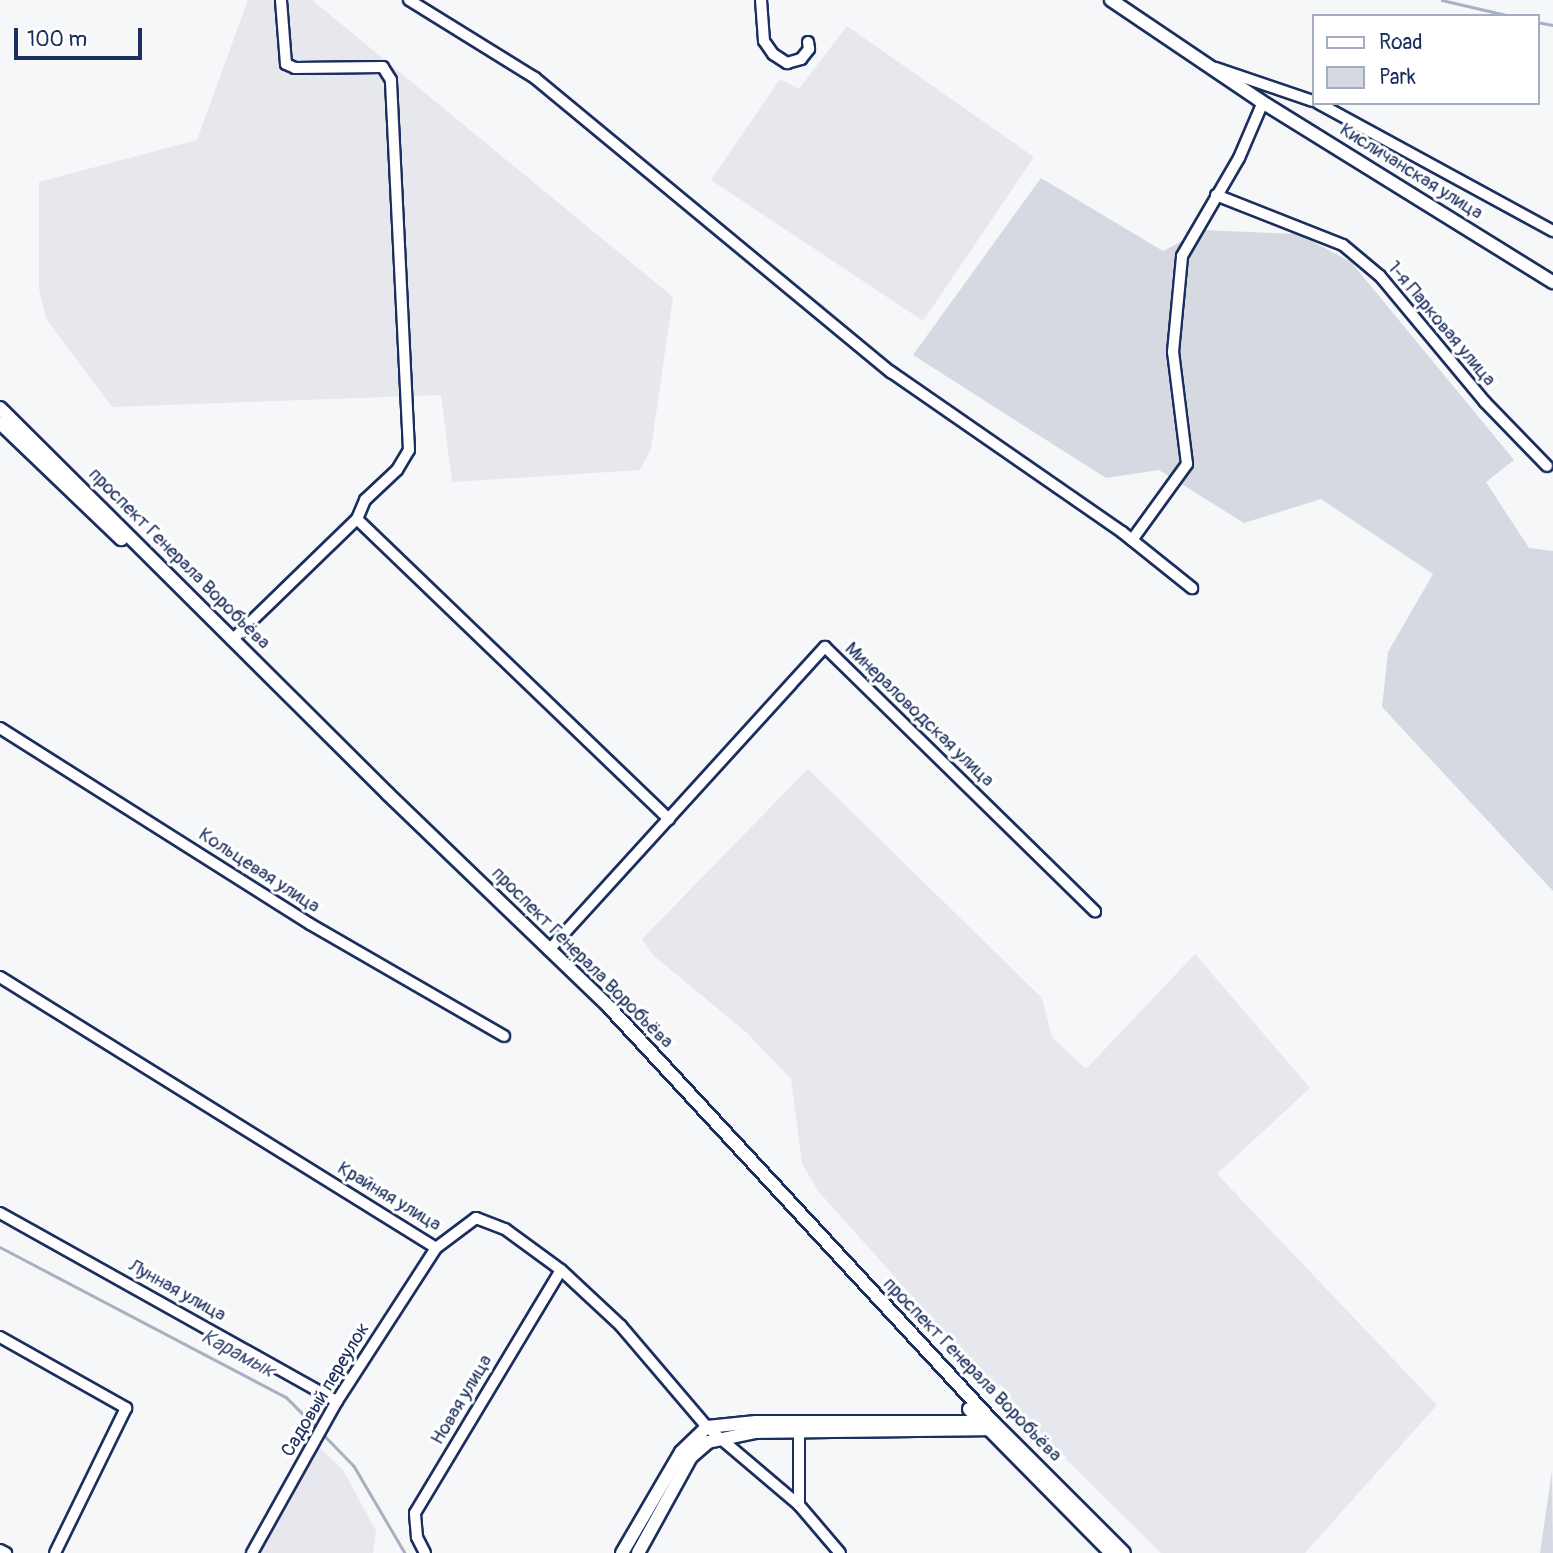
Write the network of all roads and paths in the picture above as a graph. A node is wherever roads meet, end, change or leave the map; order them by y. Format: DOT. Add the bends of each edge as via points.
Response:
graph roads {
  1 [pos="281,0"];
  2 [pos="409,0"];
  3 [pos="761,0"];
  4 [pos="1111,0"];
  5 [pos="808,42"];
  6 [pos="1209,66"];
  7 [pos="1312,101"];
  8 [pos="1263,103"];
  9 [pos="1322,105"];
  10 [pos="1216,195"];
  11 [pos="1553,231"];
  12 [pos="1553,282"];
  13 [pos="0,408"];
  14 [pos="0,423"];
  15 [pos="24,437"];
  16 [pos="1547,466"];
  17 [pos="357,519"];
  18 [pos="1132,540"];
  19 [pos="1192,588"];
  20 [pos="232,640"];
  21 [pos="0,728"];
  22 [pos="669,819"];
  23 [pos="1095,911"];
  24 [pos="549,950"];
  25 [pos="0,978"];
  26 [pos="504,1036"];
  27 [pos="0,1213"];
  28 [pos="436,1248"];
  29 [pos="561,1270"];
  30 [pos="0,1337"];
  31 [pos="337,1401"];
  32 [pos="990,1426"];
  33 [pos="707,1427"];
  34 [pos="799,1432"];
  35 [pos="721,1439"];
  36 [pos="799,1505"];
  37 [pos="0,1550"];
  38 [pos="6,1553"];
  39 [pos="55,1553"];
  40 [pos="252,1553"];
  41 [pos="425,1553"];
  42 [pos="622,1553"];
  43 [pos="638,1553"];
  44 [pos="840,1553"];
  45 [pos="1111,1553"];
  46 [pos="1124,1553"];
  1 -- 17 [label="street" via="286,64 295,68 383,68 392,87 409,450 397,470 365,500"];
  2 -- 18 [label="street" via="535,78 891,372"];
  3 -- 5 [label="street" via="765,41 773,54 787,64 801,59 809,50"];
  4 -- 6 [label="main road, Кисличанская улица"];
  6 -- 7 [label="street"];
  6 -- 8 [label="main road, Кисличанская улица"];
  8 -- 10 [label="street" via="1239,158"];
  8 -- 12 [label="main road, Кисличанская улица"];
  9 -- 11 [label="street"];
  10 -- 16 [label="street, 1-я Парковая улица" via="1343,245 1381,276 1485,402"];
  10 -- 18 [label="street" via="1182,256 1173,352 1187,464"];
  13 -- 15 [label="main road"];
  14 -- 15 [label="main road"];
  15 -- 20 [label="main road, проспект Генерала Воробьёва"];
  15 -- 32 [label="main road, проспект Генерала Воробьёва" via="601,1011"];
  17 -- 20 [label="street"];
  17 -- 22 [label="street"];
  18 -- 19 [label="street"];
  20 -- 24 [label="main road, проспект Генерала Воробьёва"];
  21 -- 26 [label="street, Кольцевая улица" via="310,924"];
  22 -- 23 [label="street, Минераловодская улица" via="825,647"];
  22 -- 24 [label="street, Минераловодская улица"];
  24 -- 32 [label="main road, проспект Генерала Воробьёва" via="610,1008"];
  25 -- 28 [label="street, Крайняя улица"];
  27 -- 31 [label="street, Лунная улица"];
  28 -- 29 [label="street, Крайняя улица" via="476,1217 505,1229"];
  28 -- 31 [label="street, Садовый переулок"];
  29 -- 33 [label="street, Крайняя улица" via="621,1326"];
  29 -- 41 [label="street, Новая улица" via="415,1513 416,1537"];
  30 -- 39 [label="street" via="126,1408"];
  31 -- 40 [label="street, Садовый переулок"];
  32 -- 33 [label="main road" via="756,1422"];
  32 -- 34 [label="main road"];
  32 -- 45 [label="main road, проспект Генерала Воробьёва"];
  32 -- 46 [label="main road, проспект Генерала Воробьёва"];
  33 -- 35 [label="street, Крайняя улица"];
  33 -- 42 [label="main road" via="681,1452"];
  34 -- 35 [label="main road" via="756,1432"];
  34 -- 36 [label="street"];
  35 -- 36 [label="street, Крайняя улица"];
  35 -- 43 [label="main road" via="708,1442 691,1457"];
  36 -- 44 [label="street, Крайняя улица"];
  37 -- 38 [label="street"];
}
